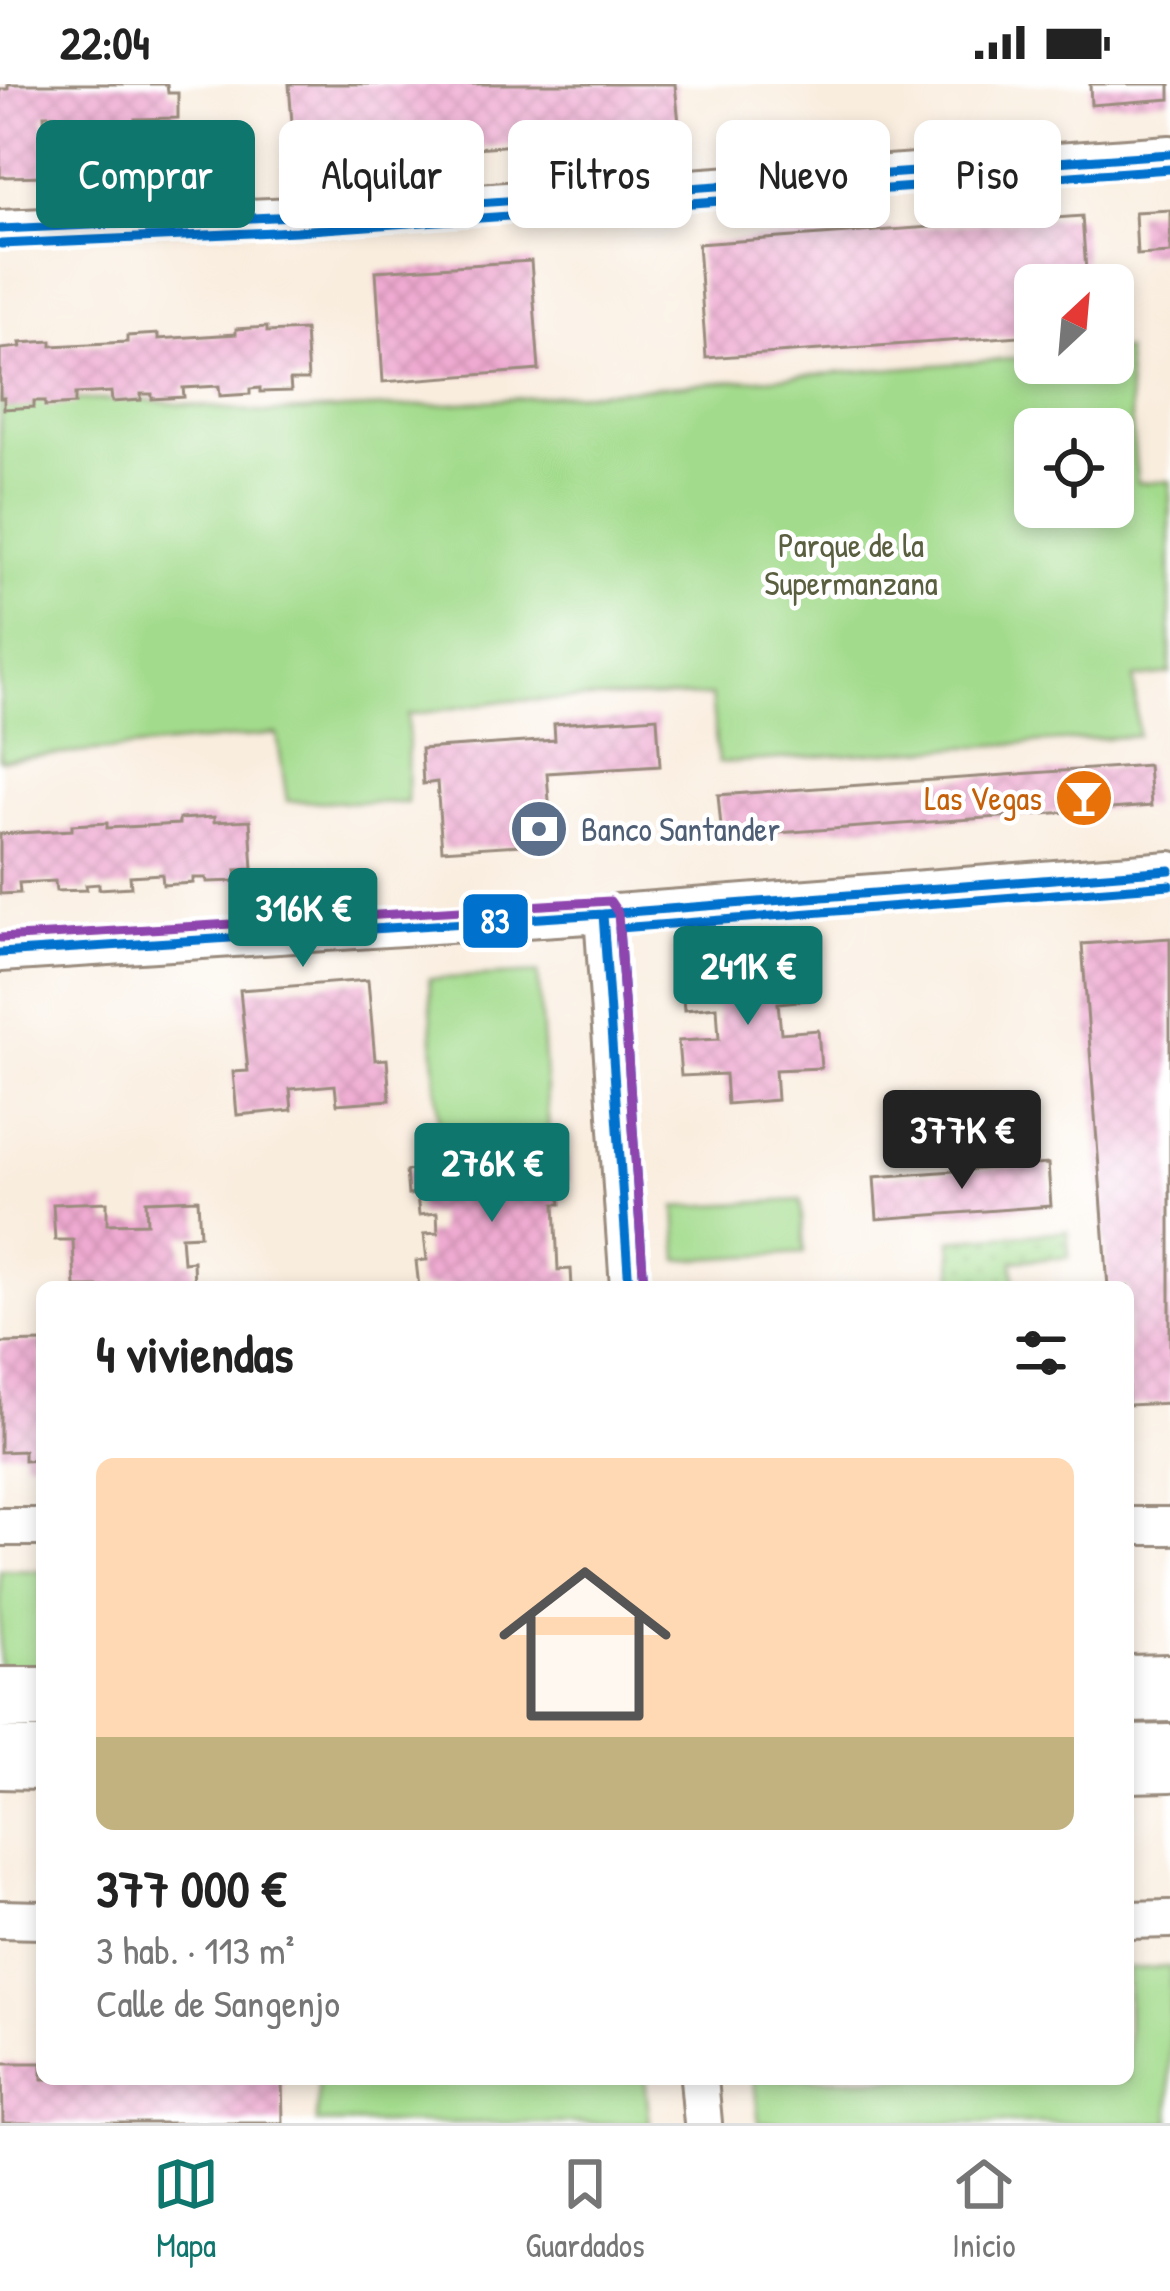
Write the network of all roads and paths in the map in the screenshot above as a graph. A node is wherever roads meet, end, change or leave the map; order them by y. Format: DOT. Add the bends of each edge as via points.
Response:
graph roads {
  1 [pos="1170,154"];
  2 [pos="0,229"];
  3 [pos="1170,870"];
  4 [pos="603,914"];
  5 [pos="0,953"];
  6 [pos="629,1281"];
  7 [pos="1134,1526"];
  8 [pos="1170,1526"];
  9 [pos="0,1527"];
  10 [pos="36,1527"];
  11 [pos="1170,1688"];
  12 [pos="1134,1689"];
  13 [pos="0,1698"];
  14 [pos="36,1698"];
  15 [pos="0,1758"];
  16 [pos="1170,1758"];
  17 [pos="36,1759"];
  18 [pos="1134,1759"];
  19 [pos="1170,1788"];
  20 [pos="1134,1789"];
  21 [pos="0,1919"];
  22 [pos="1170,1919"];
  23 [pos="36,1920"];
  24 [pos="1134,1920"];
  25 [pos="700,2085"];
  26 [pos="703,2123"];
  1 -- 2 [label="street"];
  3 -- 4 [label="street"];
  4 -- 5 [label="street"];
  4 -- 6 [label="street"];
  7 -- 8 [label="street"];
  9 -- 10 [label="street"];
  11 -- 12 [label="highway"];
  13 -- 14 [label="highway"];
  15 -- 17 [label="highway"];
  16 -- 18 [label="highway"];
  19 -- 20 [label="highway"];
  21 -- 23 [label="street"];
  22 -- 24 [label="street"];
  25 -- 26 [label="street"];
}
